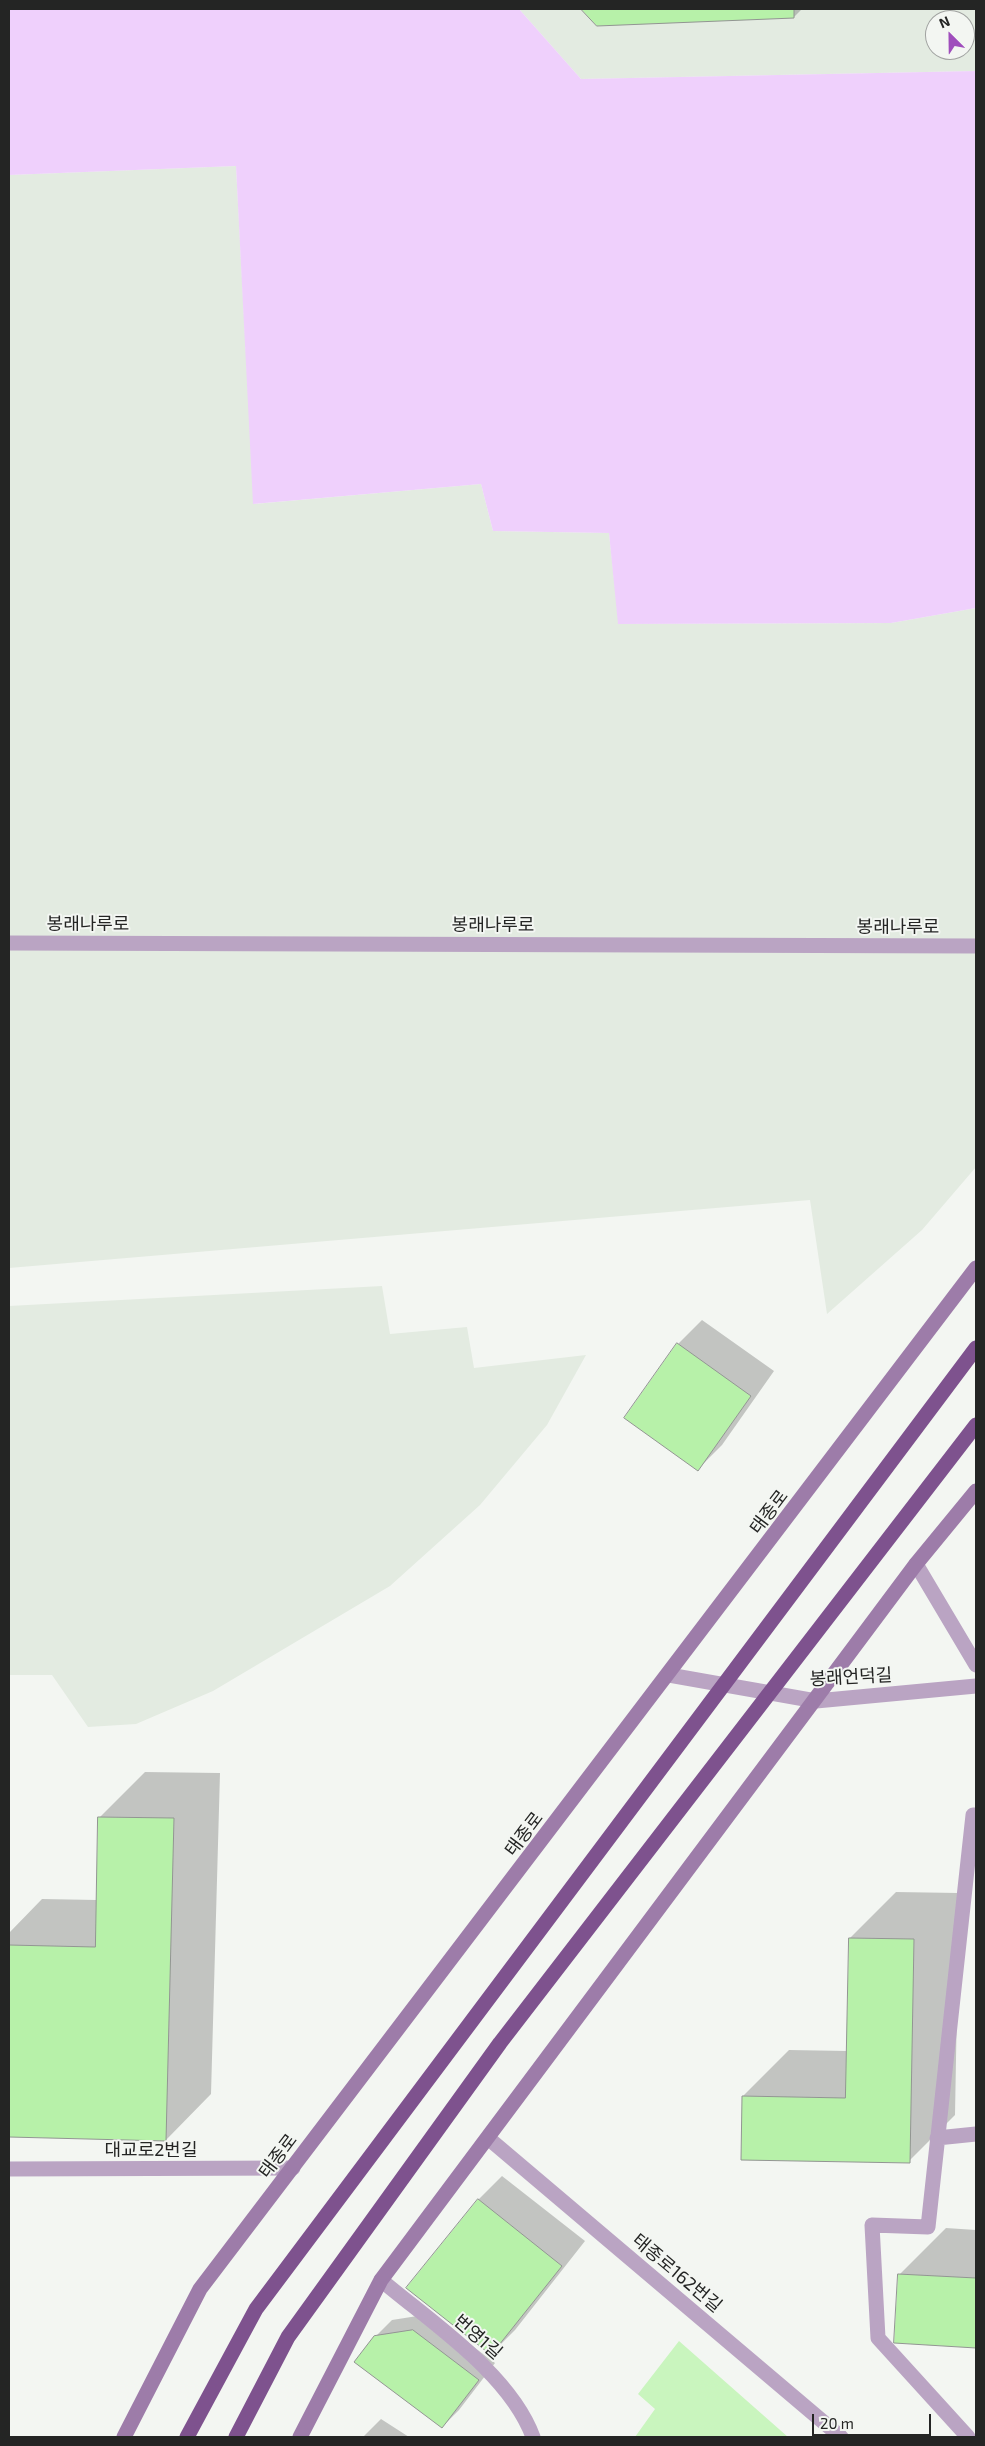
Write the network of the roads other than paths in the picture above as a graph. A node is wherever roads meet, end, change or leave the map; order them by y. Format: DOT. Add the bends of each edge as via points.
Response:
graph roads {
  1 [pos="9,942"];
  2 [pos="976,946"];
  3 [pos="976,1268"];
  4 [pos="976,1348"];
  5 [pos="976,1426"];
  6 [pos="976,1491"];
  7 [pos="916,1564"];
  8 [pos="976,1664"];
  9 [pos="669,1675"];
  10 [pos="976,1686"];
  11 [pos="816,1701"];
  12 [pos="976,1815"];
  13 [pos="976,2134"];
  14 [pos="488,2138"];
  15 [pos="938,2138"];
  16 [pos="293,2168"];
  17 [pos="9,2169"];
  18 [pos="382,2280"];
  19 [pos="124,2437"];
  20 [pos="187,2437"];
  21 [pos="236,2437"];
  22 [pos="300,2437"];
  23 [pos="533,2437"];
  24 [pos="841,2437"];
  25 [pos="968,2437"];
  1 -- 2 [label="street, 봉래나루로"];
  3 -- 9 [label="main road, 태종로"];
  4 -- 20 [label="highway, bridge" via="256,2310"];
  5 -- 21 [label="highway, bridge" via="500,2043 288,2337"];
  6 -- 7 [label="main road"];
  7 -- 8 [label="street"];
  7 -- 11 [label="main road"];
  9 -- 11 [label="street, 봉래언덕길"];
  9 -- 16 [label="main road, 태종로"];
  10 -- 11 [label="street, 봉래언덕길"];
  11 -- 14 [label="main road"];
  12 -- 15 [label="street" via="973,1815"];
  13 -- 15 [label="street"];
  14 -- 18 [label="main road"];
  14 -- 24 [label="street, 태종로162번길"];
  15 -- 25 [label="street" via="928,2227 872,2225 878,2338"];
  16 -- 17 [label="street, 대교로2번길"];
  16 -- 19 [label="main road, 태종로" via="200,2289"];
  18 -- 22 [label="main road"];
  18 -- 23 [label="street, 번영1길" via="493,2374 527,2421"];
}
